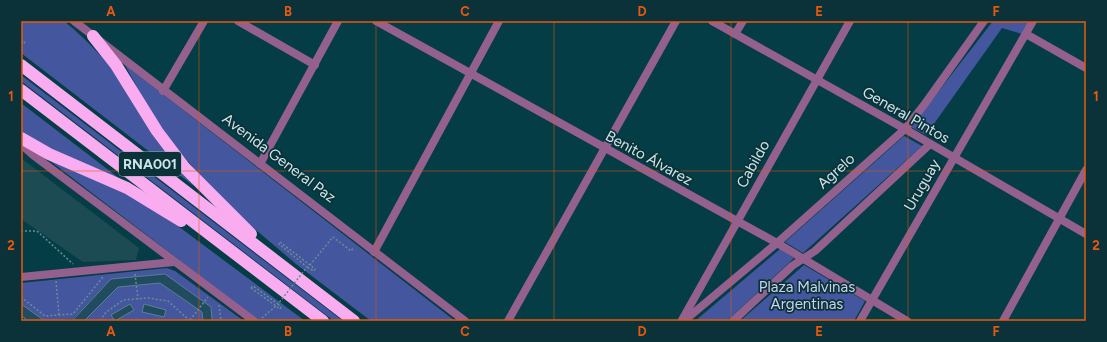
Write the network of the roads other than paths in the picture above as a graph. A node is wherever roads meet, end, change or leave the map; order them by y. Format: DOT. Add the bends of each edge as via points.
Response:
graph roads {
  1 [pos="74,21"];
  2 [pos="204,21"];
  3 [pos="238,21"];
  4 [pos="338,21"];
  5 [pos="376,21"];
  6 [pos="499,21"];
  7 [pos="676,21"];
  8 [pos="712,21"];
  9 [pos="743,21"];
  10 [pos="850,21"];
  11 [pos="984,21"];
  12 [pos="1033,21"];
  13 [pos="735,34"];
  14 [pos="1026,34"];
  15 [pos="93,36"];
  16 [pos="21,65"];
  17 [pos="315,65"];
  18 [pos="1086,68"];
  19 [pos="470,72"];
  20 [pos="816,80"];
  21 [pos="21,90"];
  22 [pos="163,91"];
  23 [pos="904,129"];
  24 [pos="21,138"];
  25 [pos="21,144"];
  26 [pos="930,144"];
  27 [pos="605,149"];
  28 [pos="954,158"];
  29 [pos="260,164"];
  30 [pos="1086,170"];
  31 [pos="1058,219"];
  32 [pos="737,222"];
  33 [pos="1086,234"];
  34 [pos="776,243"];
  35 [pos="374,252"];
  36 [pos="236,255"];
  37 [pos="803,258"];
  38 [pos="174,262"];
  39 [pos="280,263"];
  40 [pos="21,277"];
  41 [pos="872,300"];
  42 [pos="254,321"];
  43 [pos="323,321"];
  44 [pos="354,321"];
  45 [pos="465,321"];
  46 [pos="508,321"];
  47 [pos="683,321"];
  48 [pos="733,321"];
  49 [pos="860,321"];
  50 [pos="907,321"];
  51 [pos="1002,321"];
  1 -- 15 [label="street, Avenida General Paz"];
  2 -- 22 [label="street"];
  3 -- 17 [label="street"];
  4 -- 17 [label="street"];
  5 -- 19 [label="street, Benito Álvarez"];
  6 -- 19 [label="street"];
  7 -- 27 [label="street"];
  8 -- 13 [label="street, General Pintos"];
  9 -- 13 [label="street"];
  10 -- 20 [label="street, Cabildo"];
  11 -- 23 [label="street, Agrelo"];
  12 -- 14 [label="street, Uruguay"];
  13 -- 20 [label="street, General Pintos"];
  14 -- 18 [label="street"];
  14 -- 28 [label="street, Uruguay"];
  15 -- 22 [label="street, Avenida General Paz"];
  15 -- 39 [label="highway" via="116,65 157,131 185,168"];
  16 -- 39 [label="highway, RNA001"];
  17 -- 29 [label="street"];
  19 -- 27 [label="street, Benito Álvarez"];
  19 -- 35 [label="street"];
  20 -- 23 [label="street, General Pintos"];
  20 -- 32 [label="street, Cabildo"];
  21 -- 36 [label="highway, RNA001"];
  22 -- 29 [label="street, Avenida General Paz"];
  23 -- 26 [label="street, General Pintos"];
  23 -- 34 [label="street, Agrelo"];
  24 -- 36 [label="highway" via="49,154 127,188"];
  25 -- 38 [label="street"];
  26 -- 28 [label="street, General Pintos"];
  26 -- 37 [label="street" via="816,251"];
  27 -- 32 [label="street, Benito Álvarez"];
  27 -- 46 [label="street"];
  28 -- 31 [label="street, General Pintos"];
  28 -- 41 [label="street, Uruguay"];
  29 -- 35 [label="street, Avenida General Paz"];
  30 -- 31 [label="street"];
  31 -- 33 [label="street, General Pintos"];
  31 -- 51 [label="street"];
  32 -- 34 [label="street, Benito Álvarez"];
  32 -- 47 [label="street, Cabildo"];
  34 -- 37 [label="street, Benito Álvarez"];
  34 -- 47 [label="street, Agrelo"];
  35 -- 45 [label="street, Avenida General Paz"];
  36 -- 43 [label="highway, RNA001"];
  37 -- 41 [label="street, Benito Álvarez"];
  37 -- 48 [label="street"];
  38 -- 40 [label="street"];
  38 -- 42 [label="street"];
  39 -- 44 [label="highway, RNA001"];
  41 -- 49 [label="street, Uruguay"];
  41 -- 50 [label="street, Benito Álvarez"];
}
